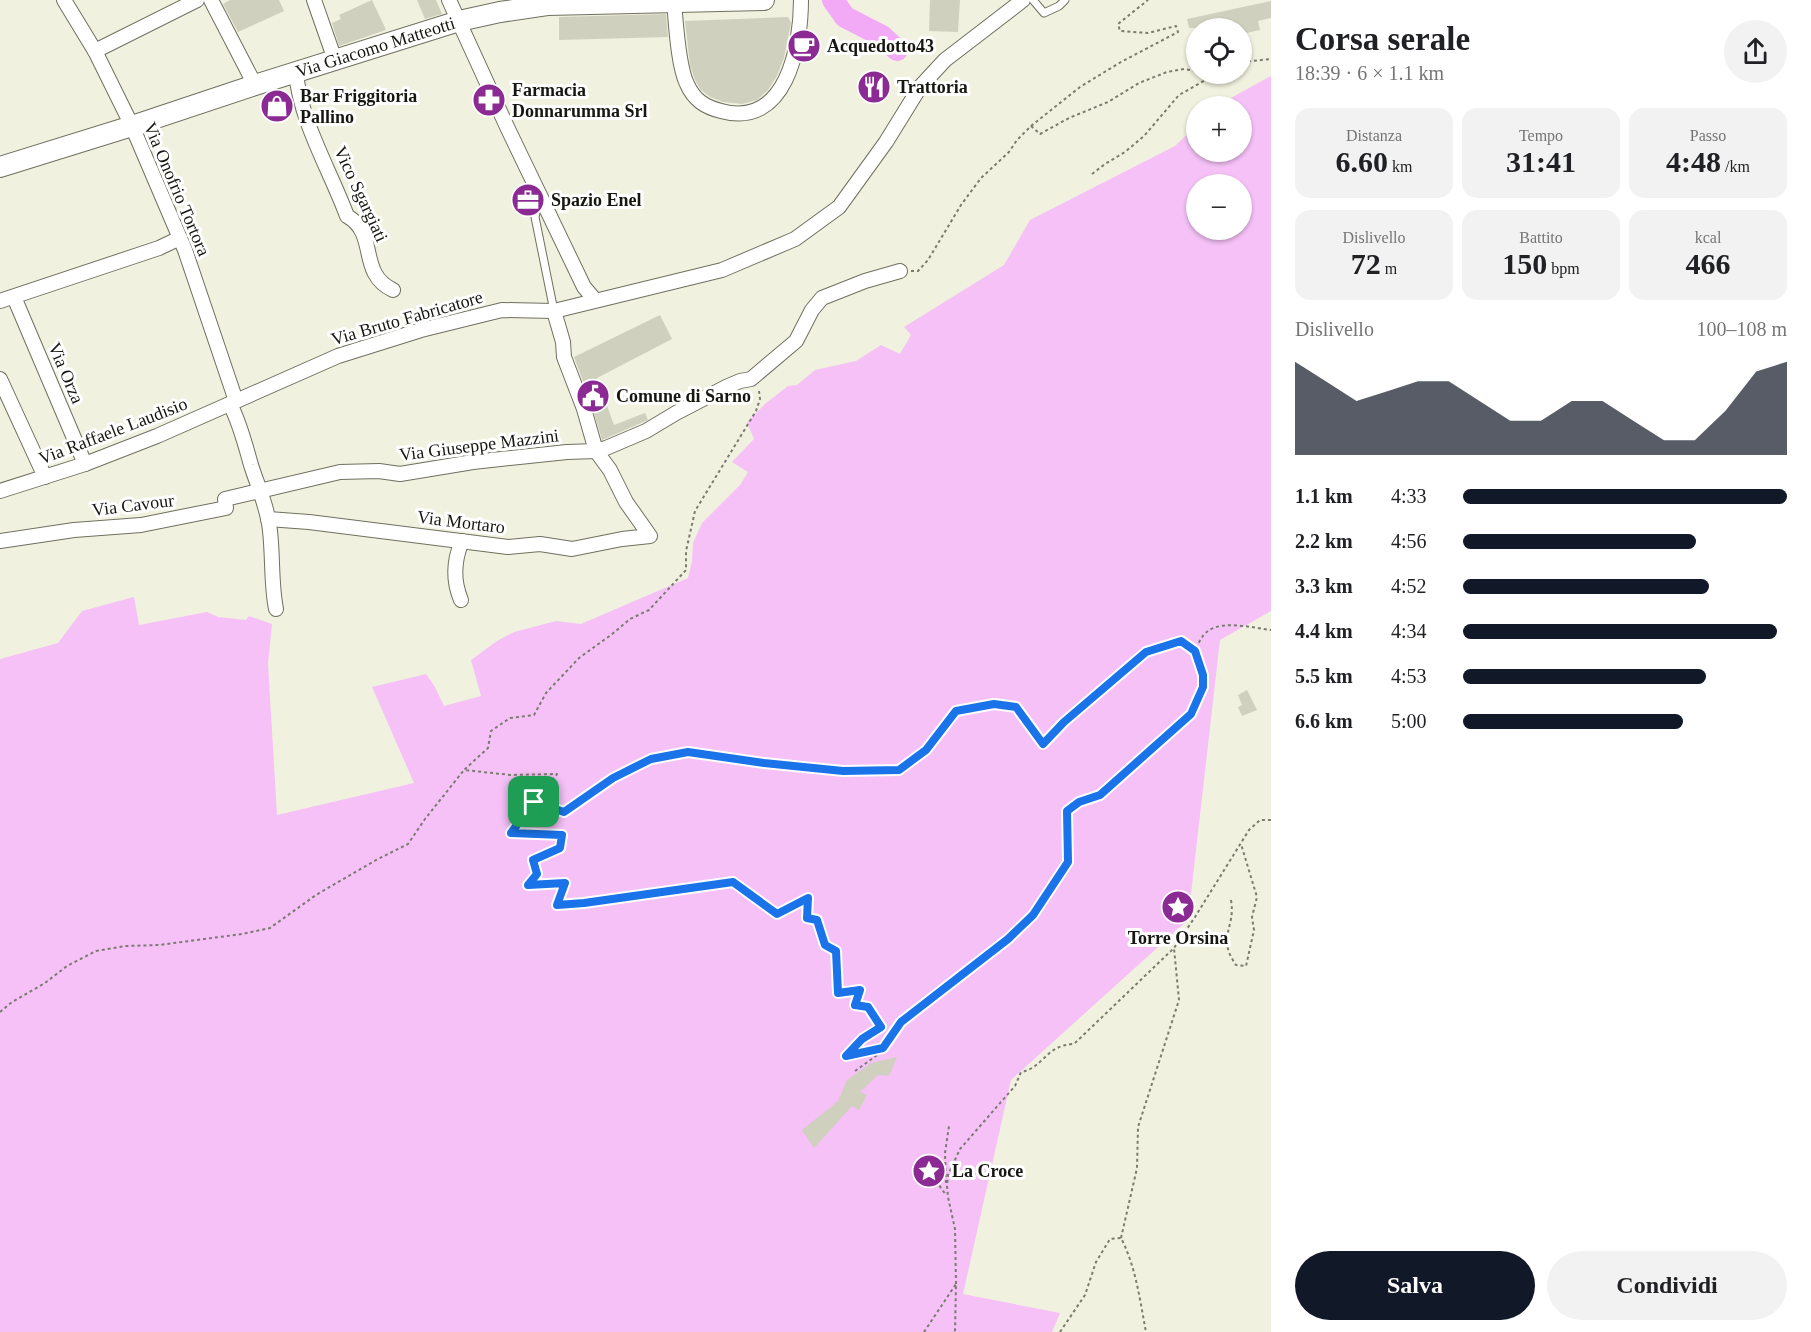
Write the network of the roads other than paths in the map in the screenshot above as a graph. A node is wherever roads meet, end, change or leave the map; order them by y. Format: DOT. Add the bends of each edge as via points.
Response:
graph roads {
  1 [pos="64,0"];
  2 [pos="197,0"];
  3 [pos="211,0"];
  4 [pos="314,0"];
  5 [pos="449,0"];
  6 [pos="764,0"];
  7 [pos="801,0"];
  8 [pos="1008,0"];
  9 [pos="1023,0"];
  10 [pos="1033,0"];
  11 [pos="1065,0"];
  12 [pos="666,2"];
  13 [pos="1004,14"];
  14 [pos="459,21"];
  15 [pos="95,51"];
  16 [pos="335,60"];
  17 [pos="296,72"];
  18 [pos="255,85"];
  19 [pos="132,126"];
  20 [pos="0,167"];
  21 [pos="540,196"];
  22 [pos="180,238"];
  23 [pos="900,271"];
  24 [pos="393,290"];
  25 [pos="14,297"];
  26 [pos="595,300"];
  27 [pos="0,301"];
  28 [pos="554,311"];
  29 [pos="0,379"];
  30 [pos="233,402"];
  31 [pos="596,451"];
  32 [pos="85,464"];
  33 [pos="45,477"];
  34 [pos="0,491"];
  35 [pos="261,492"];
  36 [pos="268,519"];
  37 [pos="0,541"];
  38 [pos="462,541"];
  39 [pos="461,600"];
  40 [pos="276,609"];
  1 -- 15 [label="street, Via Onofrio Tortora"];
  2 -- 15 [label="street"];
  3 -- 18 [label="street"];
  4 -- 16 [label="street"];
  5 -- 14 [label="street"];
  6 -- 12 [label="street, Via Giacomo Matteotti"];
  7 -- 12 [label="street" via="800,26 788,76 775,97 742,114 706,107 686,84"];
  8 -- 13 [label="street"];
  9 -- 13 [label="street, Via Bruto Fabricatore"];
  10 -- 11 [label="lane" via="1044,13"];
  12 -- 14 [label="street, Via Giacomo Matteotti" via="547,5"];
  13 -- 26 [label="street, Via Bruto Fabricatore" via="945,60 920,87 839,207 795,239 722,270"];
  14 -- 16 [label="street, Via Giacomo Matteotti"];
  14 -- 21 [label="street"];
  15 -- 19 [label="street, Via Onofrio Tortora"];
  16 -- 17 [label="street, Via Giacomo Matteotti"];
  17 -- 18 [label="street, Via Giacomo Matteotti"];
  17 -- 24 [label="street, Vico Sgargiati" via="308,121 347,216 357,222 362,232 372,271 383,285"];
  18 -- 19 [label="street, Via Giacomo Matteotti"];
  19 -- 20 [label="street, Via Giacomo Matteotti"];
  19 -- 22 [label="street, Via Onofrio Tortora"];
  21 -- 26 [label="street" via="584,287"];
  21 -- 28 [label="lane" via="535,217"];
  22 -- 25 [label="street"];
  22 -- 30 [label="street, Via Onofrio Tortora"];
  23 -- 31 [label="street, Via Giuseppe Mazzini" via="822,298 796,341 751,380 740,381 646,431"];
  25 -- 27 [label="street"];
  25 -- 32 [label="street, Via Orza"];
  26 -- 28 [label="street, Via Bruto Fabricatore"];
  28 -- 30 [label="street, Via Bruto Fabricatore" via="502,310 421,330 338,356"];
  28 -- 31 [label="street" via="564,357"];
  29 -- 33 [label="street"];
  30 -- 32 [label="street, Via Raffaele Laudisio"];
  30 -- 35 [label="street, Via Onofrio Tortora"];
  31 -- 35 [label="street, Via Giuseppe Mazzini" via="473,462 400,474 340,472"];
  31 -- 38 [label="street, Via Mortaro" via="650,536 572,549"];
  32 -- 33 [label="street, Via Raffaele Laudisio"];
  33 -- 34 [label="street, Via Raffaele Laudisio"];
  35 -- 36 [label="street, Via Onofrio Tortora"];
  35 -- 37 [label="street, Via Cavour" via="225,499 226,508 182,518"];
  36 -- 38 [label="street, Via Mortaro"];
  36 -- 40 [label="street, Via Onofrio Tortora"];
  38 -- 39 [label="street" via="455,558"];
}
